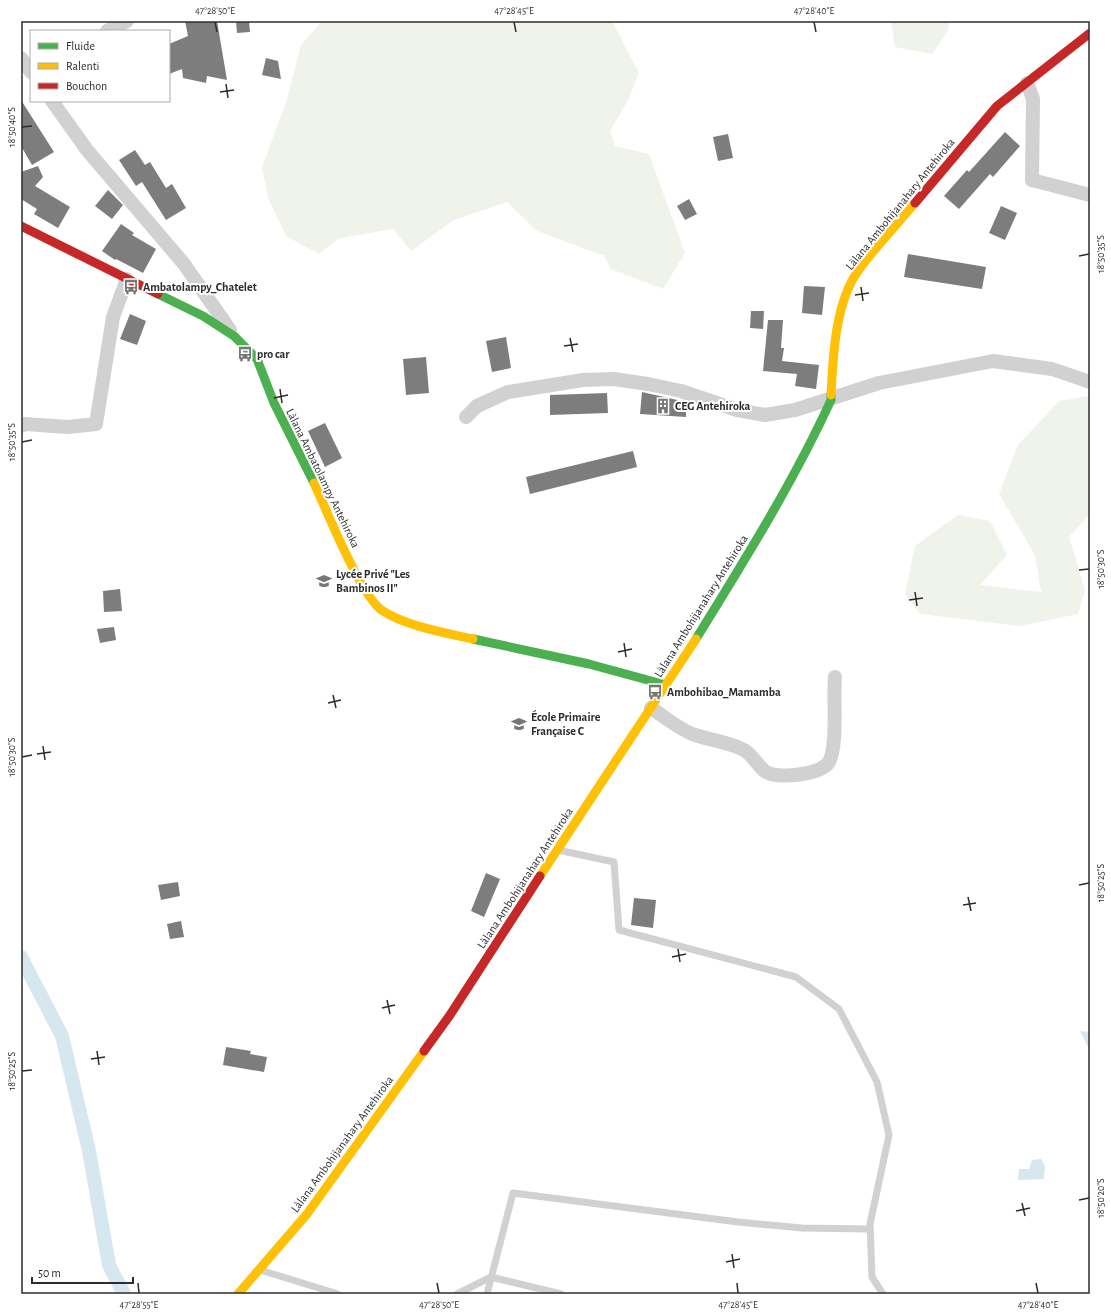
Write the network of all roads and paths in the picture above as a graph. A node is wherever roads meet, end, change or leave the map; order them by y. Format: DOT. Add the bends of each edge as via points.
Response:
graph roads {
  1 [pos="127,21"];
  2 [pos="109,30"];
  3 [pos="1090,33"];
  4 [pos="21,58"];
  5 [pos="30,71"];
  6 [pos="1027,83"];
  7 [pos="53,102"];
  8 [pos="1090,195"];
  9 [pos="21,226"];
  10 [pos="127,279"];
  11 [pos="234,336"];
  12 [pos="1090,382"];
  13 [pos="831,400"];
  14 [pos="466,417"];
  15 [pos="21,426"];
  16 [pos="835,677"];
  17 [pos="666,685"];
  18 [pos="651,708"];
  19 [pos="556,850"];
  20 [pos="870,1229"];
  21 [pos="260,1270"];
  22 [pos="491,1277"];
  23 [pos="238,1294"];
  24 [pos="338,1294"];
  25 [pos="457,1294"];
  26 [pos="487,1294"];
  27 [pos="561,1294"];
  28 [pos="883,1294"];
  1 -- 2 [label="street"];
  3 -- 6 [label="street, Làlana Ambohijanahary Antehiroka"];
  4 -- 5 [label="street"];
  6 -- 8 [label="street" via="1033,99 1032,180"];
  6 -- 13 [label="street, Làlana Ambohijanahary Antehiroka" via="997,106 857,272 843,303 833,352"];
  7 -- 11 [label="street" via="87,150 184,264"];
  9 -- 10 [label="street, Làlana Ambatolampy Antehiroka"];
  10 -- 11 [label="street, Làlana Ambatolampy Antehiroka" via="203,316"];
  10 -- 15 [label="street" via="113,317 96,424 68,427 25,424"];
  11 -- 17 [label="street, Làlana Ambatolampy Antehiroka" via="257,359 274,402 350,561 367,593 382,611 422,627 589,664"];
  12 -- 13 [label="street" via="1052,369 993,361 879,383"];
  13 -- 14 [label="street" via="765,415 737,410 681,391 648,384 614,379 583,380 508,392 477,406"];
  13 -- 17 [label="street, Làlana Ambohijanahary Antehiroka" via="793,477 746,560"];
  16 -- 18 [label="street" via="833,749 828,763 820,770 801,774 777,776 767,772 744,750 695,735"];
  17 -- 18 [label="street, Làlana Ambohijanahary Antehiroka"];
  18 -- 19 [label="street, Làlana Ambohijanahary Antehiroka"];
  19 -- 20 [label="lane" via="614,862 619,930 796,977 839,1009 877,1082 889,1135"];
  19 -- 21 [label="street, Làlana Ambohijanahary Antehiroka" via="450,1015 307,1214"];
  20 -- 22 [label="lane" via="802,1228 738,1222 513,1193"];
  20 -- 28 [label="lane" via="872,1277"];
  21 -- 23 [label="street, Làlana Ambohijanahary Antehiroka"];
  21 -- 24 [label="lane"];
  22 -- 25 [label="lane"];
  22 -- 26 [label="lane"];
  22 -- 27 [label="lane"];
}
